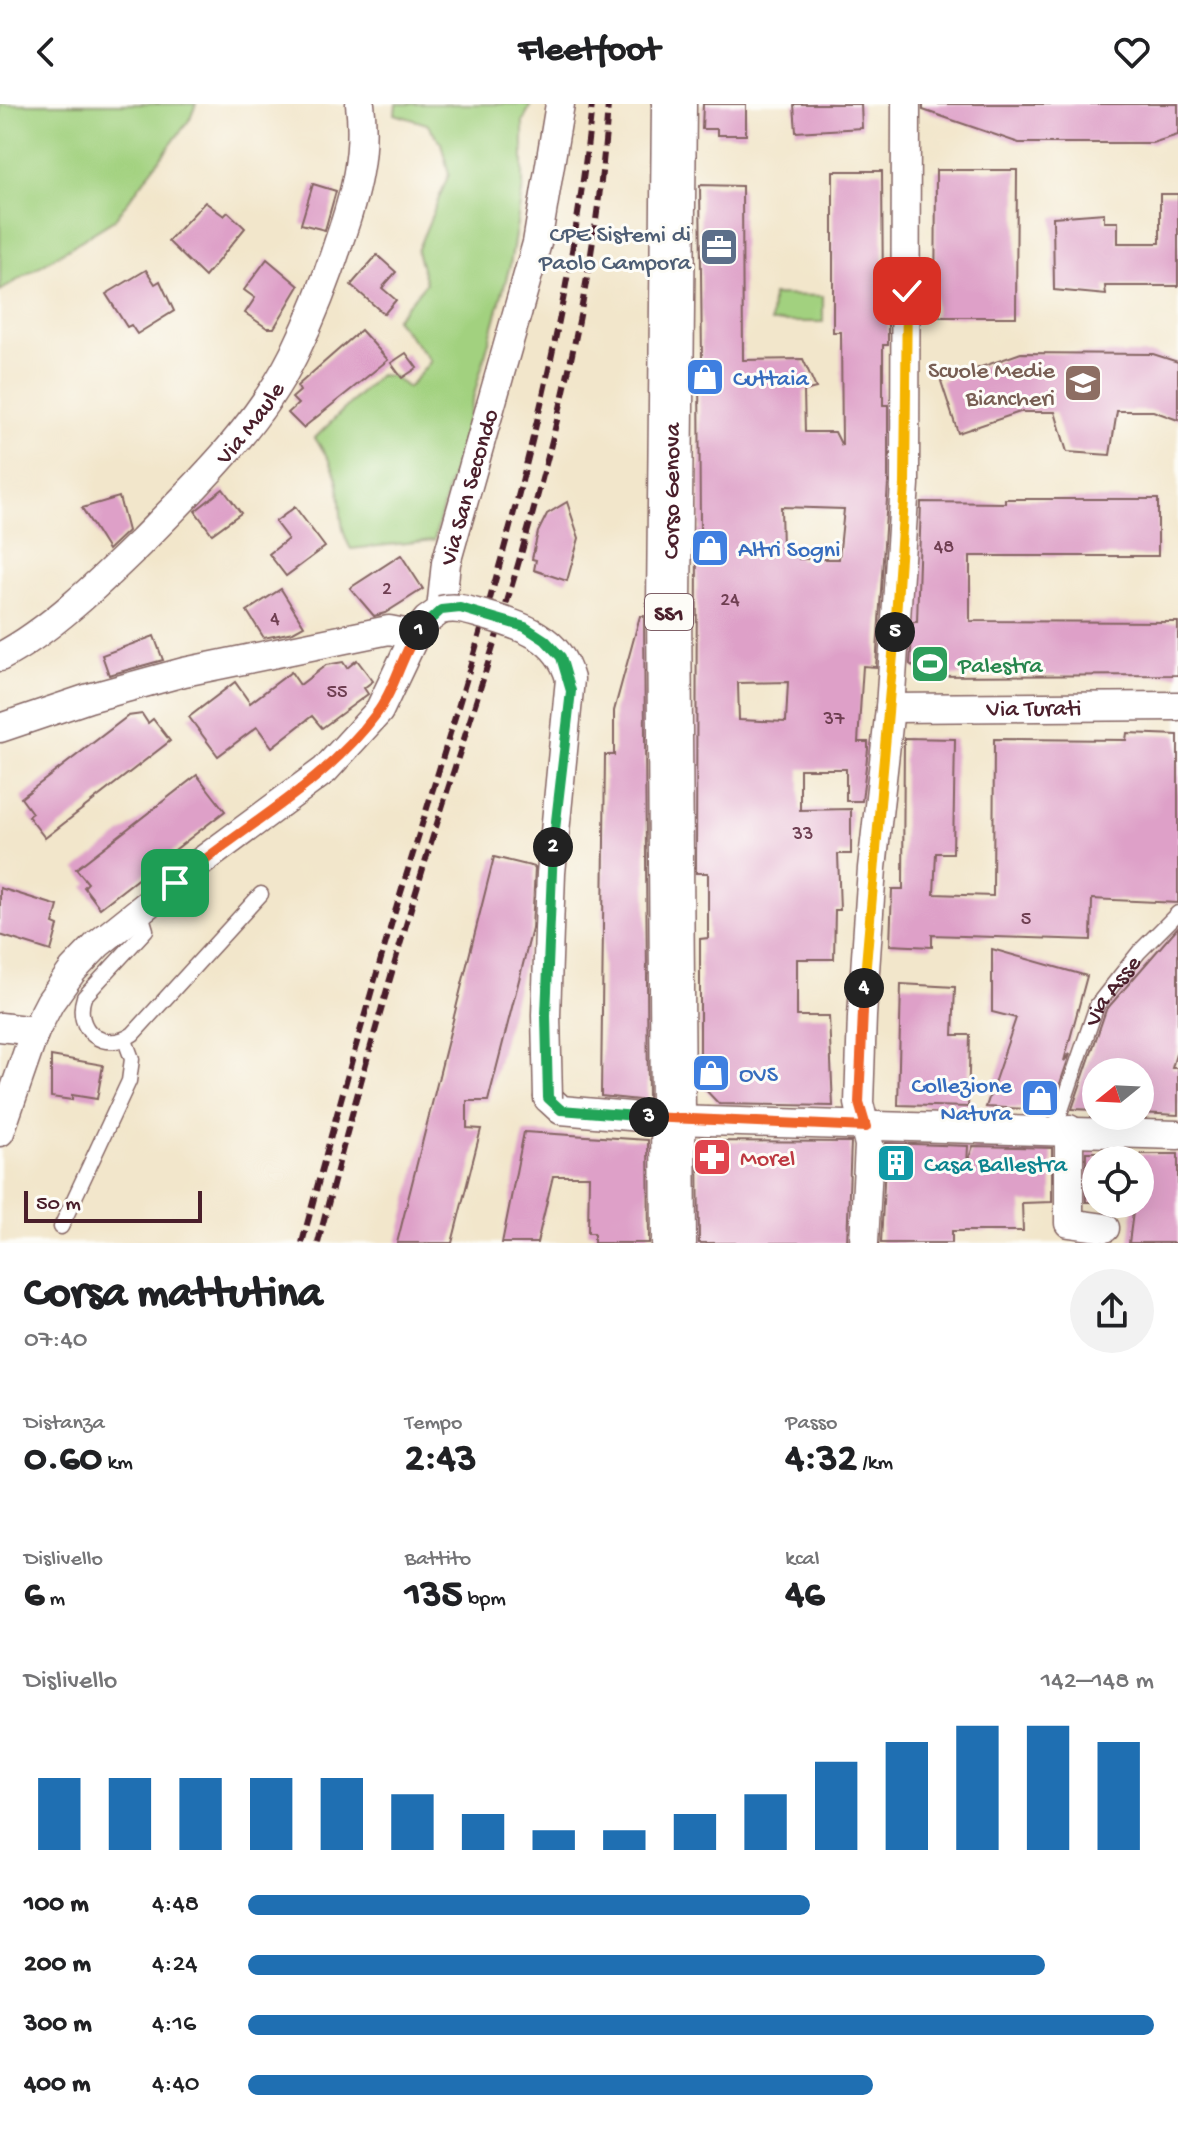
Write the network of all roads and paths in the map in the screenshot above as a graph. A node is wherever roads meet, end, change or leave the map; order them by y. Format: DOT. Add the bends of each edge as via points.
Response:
graph roads {
  1 [pos="360,104"];
  2 [pos="560,104"];
  3 [pos="674,104"];
  4 [pos="906,104"];
  5 [pos="441,610"];
  6 [pos="415,635"];
  7 [pos="0,657"];
  8 [pos="1178,706"];
  9 [pos="890,708"];
  10 [pos="0,728"];
  11 [pos="261,894"];
  12 [pos="140,910"];
  13 [pos="1178,913"];
  14 [pos="0,1027"];
  15 [pos="35,1031"];
  16 [pos="125,1040"];
  17 [pos="675,1120"];
  18 [pos="866,1127"];
  19 [pos="1062,1129"];
  20 [pos="0,1132"];
  21 [pos="1178,1135"];
  22 [pos="61,1227"];
  23 [pos="1105,1228"];
  24 [pos="674,1243"];
  25 [pos="864,1243"];
  1 -- 7 [label="street, Via Maule" via="364,137 355,193 327,278 293,356 236,442 164,518 110,572"];
  2 -- 5 [label="street, Via San Secondo" via="537,243 446,563"];
  3 -- 17 [label="main road, Corso Genova / SS1" via="669,615"];
  4 -- 9 [label="street" via="905,484"];
  5 -- 6 [label="street"];
  5 -- 17 [label="street, bridge" via="460,608 535,632 561,657 570,679 551,873 548,1098 561,1110"];
  6 -- 10 [label="street" via="389,630 184,672"];
  6 -- 12 [label="street" via="379,711 325,770"];
  8 -- 9 [label="street, Via Turati"];
  9 -- 18 [label="street" via="862,1016 859,1103"];
  11 -- 16 [label="lane"];
  12 -- 15 [label="street" via="73,970"];
  12 -- 16 [label="lane" via="146,930 81,1006 83,1025 97,1039"];
  13 -- 19 [label="lane, Via Asse" via="1097,1005"];
  14 -- 15 [label="street"];
  15 -- 20 [label="street"];
  16 -- 22 [label="lane" via="132,1059 129,1081"];
  17 -- 18 [label="street"];
  17 -- 24 [label="main road, SS1"];
  18 -- 19 [label="street"];
  18 -- 25 [label="street"];
  19 -- 21 [label="street"];
  19 -- 23 [label="street, Via Asse" via="1069,1223"];
}
